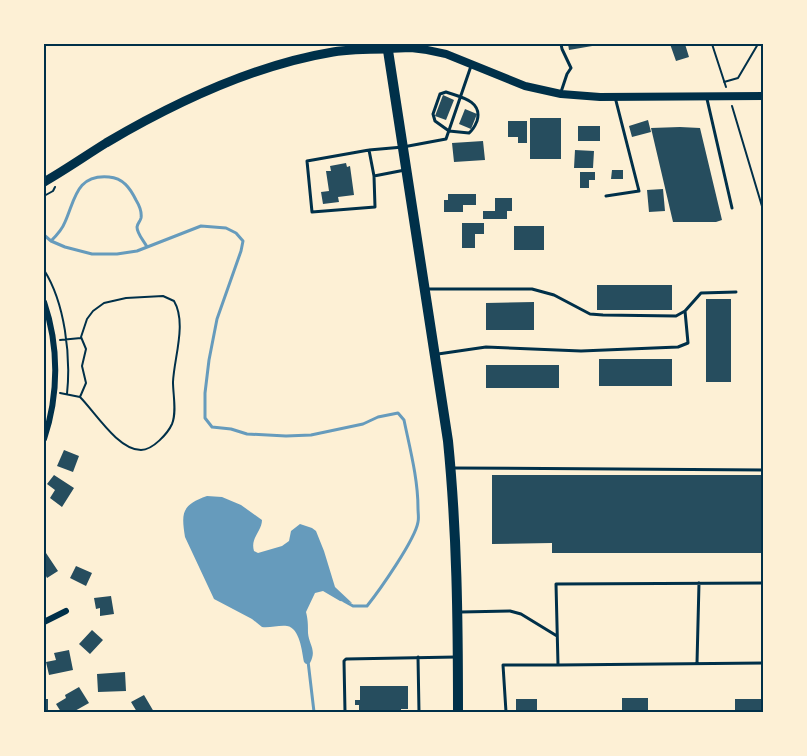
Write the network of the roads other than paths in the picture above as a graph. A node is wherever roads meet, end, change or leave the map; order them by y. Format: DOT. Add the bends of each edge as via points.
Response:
graph roads {
  1 [pos="561,44"];
  2 [pos="387,46"];
  3 [pos="471,64"];
  4 [pos="561,94"];
  5 [pos="461,96"];
  6 [pos="706,96"];
  7 [pos="764,96"];
  8 [pos="614,97"];
  9 [pos="449,131"];
  10 [pos="403,147"];
  11 [pos="369,150"];
  12 [pos="406,169"];
  13 [pos="374,176"];
  14 [pos="44,182"];
  15 [pos="606,196"];
  16 [pos="732,208"];
  17 [pos="425,289"];
  18 [pos="736,292"];
  19 [pos="44,302"];
  20 [pos="686,311"];
  21 [pos="435,354"];
  22 [pos="44,439"];
  23 [pos="451,468"];
  24 [pos="764,470"];
  25 [pos="699,583"];
  26 [pos="764,583"];
  27 [pos="66,610"];
  28 [pos="458,612"];
  29 [pos="44,622"];
  30 [pos="557,636"];
  31 [pos="418,657"];
  32 [pos="458,657"];
  33 [pos="697,663"];
  34 [pos="764,663"];
  35 [pos="558,665"];
  36 [pos="345,712"];
  37 [pos="419,712"];
  38 [pos="458,712"];
  39 [pos="506,712"];
  1 -- 4 [label="lane" via="571,68"];
  2 -- 3 [label="street" via="446,54"];
  2 -- 10 [label="main road"];
  2 -- 14 [label="main road" via="333,52 252,73 128,131"];
  3 -- 4 [label="street" via="525,86"];
  3 -- 5 [label="lane"];
  4 -- 8 [label="street"];
  5 -- 9 [label="lane"];
  5 -- 9 [label="lane" via="440,94 433,114 435,121"];
  5 -- 9 [label="lane" via="474,103 479,114 477,121 469,133"];
  6 -- 7 [label="street"];
  6 -- 8 [label="street"];
  6 -- 16 [label="lane"];
  8 -- 15 [label="lane" via="639,191"];
  9 -- 10 [label="lane" via="446,139"];
  10 -- 11 [label="lane"];
  10 -- 12 [label="main road"];
  11 -- 13 [label="lane"];
  11 -- 13 [label="lane" via="307,161 312,212 375,207"];
  12 -- 13 [label="lane"];
  12 -- 17 [label="main road"];
  17 -- 20 [label="lane" via="532,289 554,295 590,314 676,316"];
  17 -- 21 [label="main road"];
  18 -- 20 [label="lane" via="701,293"];
  19 -- 22 [label="street" via="55,363 54,393"];
  20 -- 21 [label="lane" via="688,343 678,347 581,351 486,347"];
  21 -- 23 [label="main road"];
  23 -- 24 [label="lane"];
  23 -- 28 [label="main road"];
  25 -- 26 [label="lane"];
  25 -- 30 [label="lane" via="556,584"];
  25 -- 33 [label="lane"];
  27 -- 29 [label="street"];
  28 -- 30 [label="lane" via="510,611"];
  28 -- 32 [label="main road"];
  30 -- 35 [label="lane"];
  31 -- 32 [label="lane"];
  31 -- 36 [label="lane" via="344,660"];
  31 -- 37 [label="lane"];
  32 -- 38 [label="main road"];
  33 -- 34 [label="lane"];
  33 -- 35 [label="lane"];
  35 -- 39 [label="lane" via="503,665"];
}
